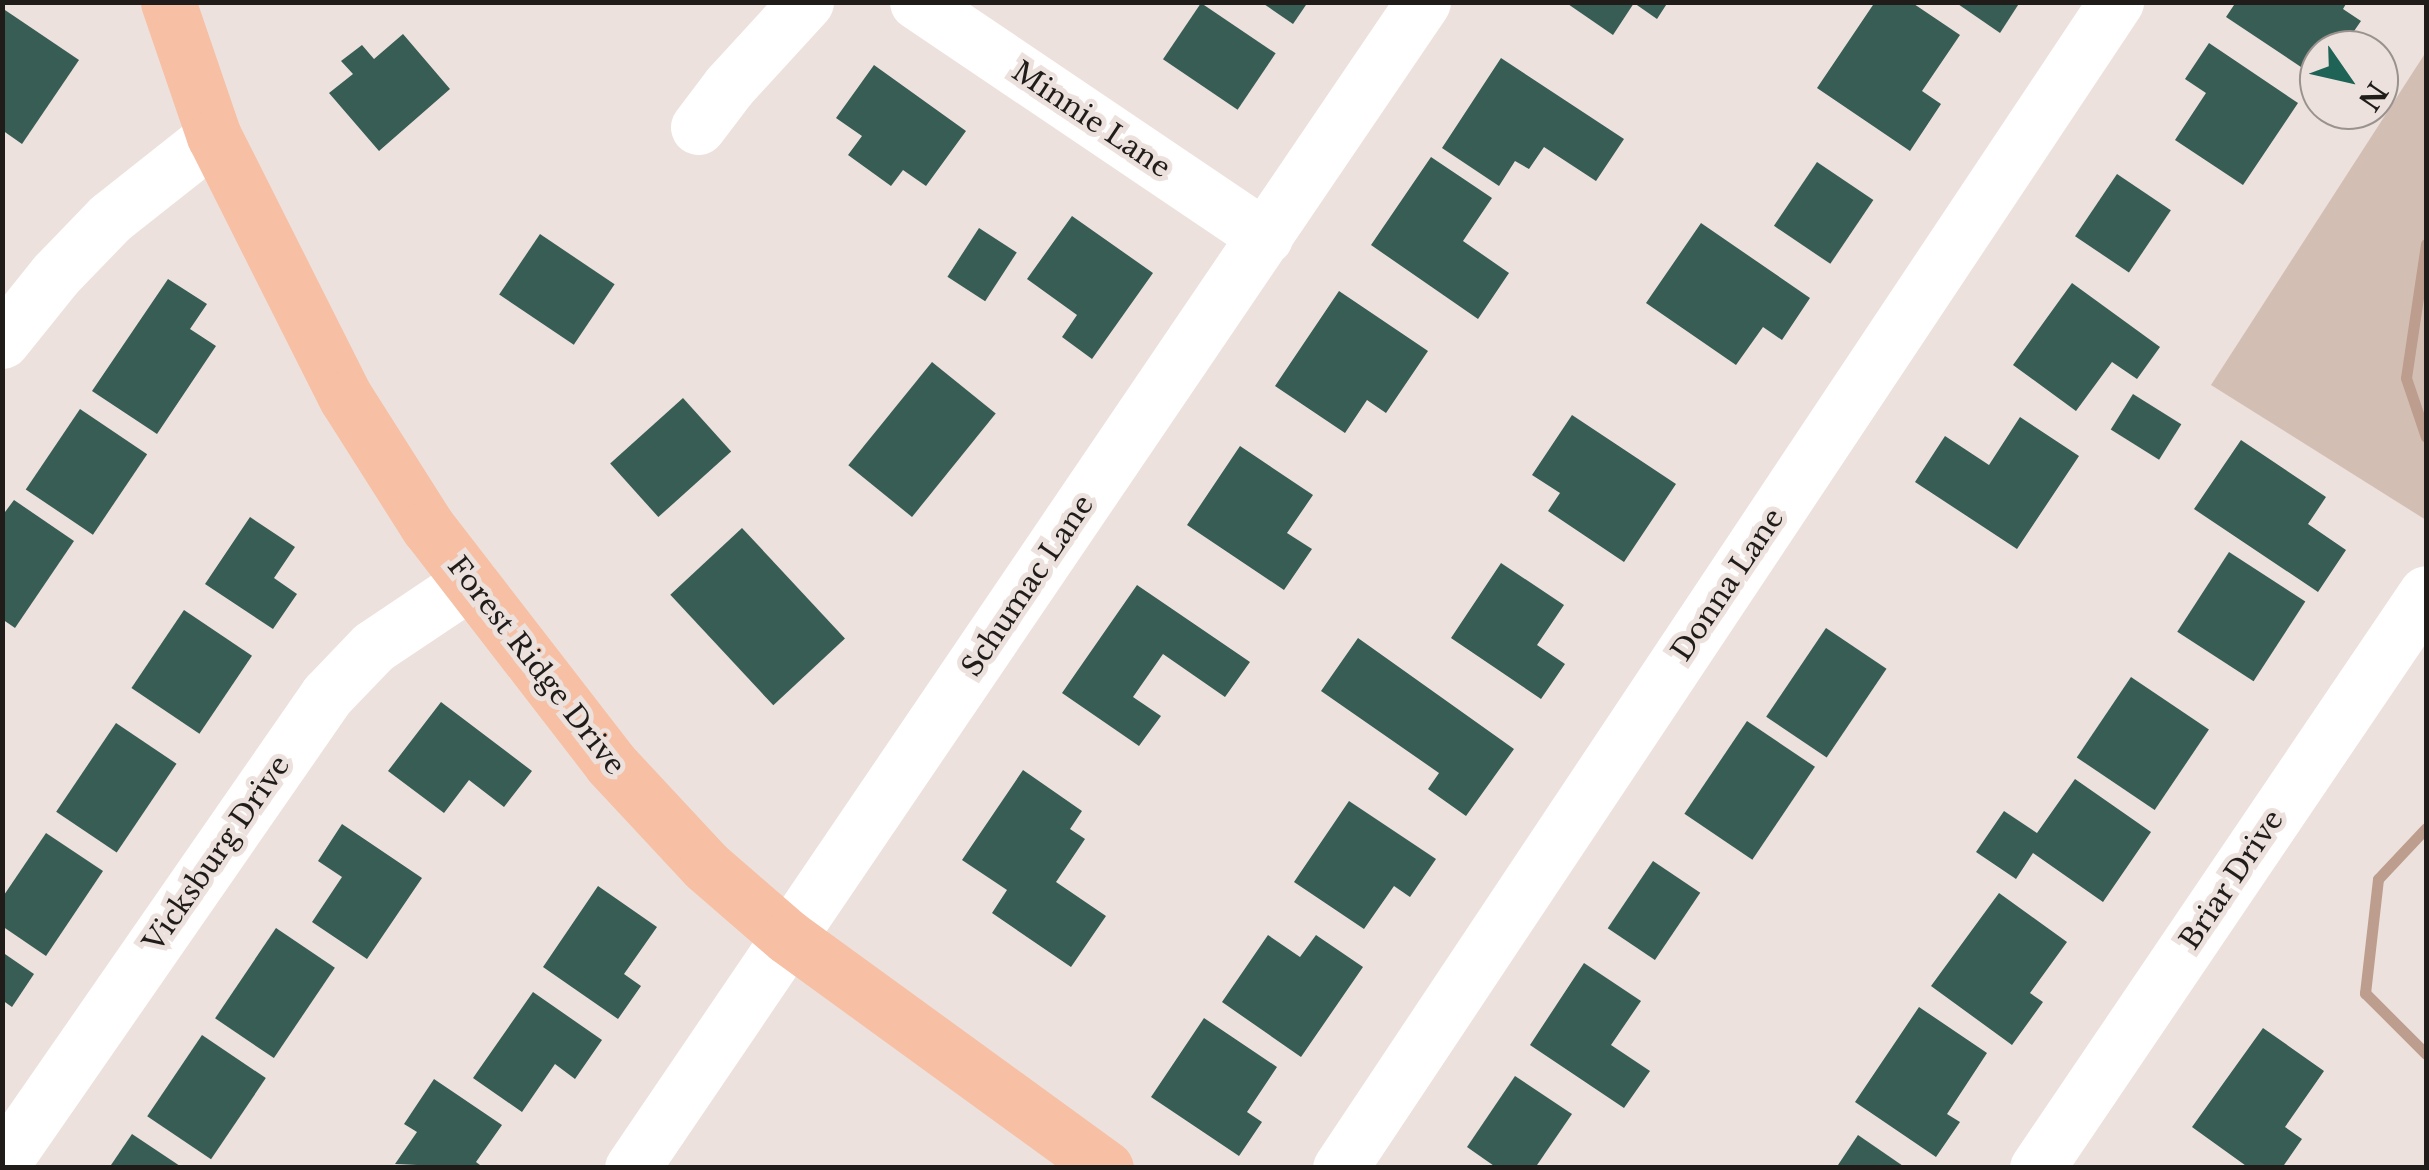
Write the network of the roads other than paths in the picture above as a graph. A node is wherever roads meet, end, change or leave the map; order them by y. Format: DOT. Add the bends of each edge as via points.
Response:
graph roads {
  1 [pos="168,2"];
  2 [pos="806,2"];
  3 [pos="917,2"];
  4 [pos="1423,2"];
  5 [pos="2116,2"];
  6 [pos="698,127"];
  7 [pos="214,136"];
  8 [pos="1266,237"];
  9 [pos="2,341"];
  10 [pos="470,582"];
  11 [pos="2426,593"];
  12 [pos="788,937"];
  13 [pos="2,1164"];
  14 [pos="632,1168"];
  15 [pos="1106,1168"];
  16 [pos="1340,1168"];
  17 [pos="2036,1168"];
  1 -- 7 [label="main road, Forest Ridge Drive"];
  2 -- 6 [label="street"];
  3 -- 8 [label="street, Minnie Lane"];
  4 -- 8 [label="street, Schumac Lane"];
  5 -- 16 [label="street, Donna Lane"];
  7 -- 9 [label="street" via="110,218"];
  7 -- 10 [label="main road, Forest Ridge Drive" via="346,398"];
  8 -- 12 [label="street, Schumac Lane"];
  10 -- 12 [label="main road, Forest Ridge Drive" via="611,764 706,866"];
  10 -- 13 [label="street, Vicksburg Drive" via="374,648 327,694"];
  11 -- 17 [label="street, Briar Drive"];
  12 -- 14 [label="street, Schumac Lane"];
  12 -- 15 [label="main road, Forest Ridge Drive"];
}
